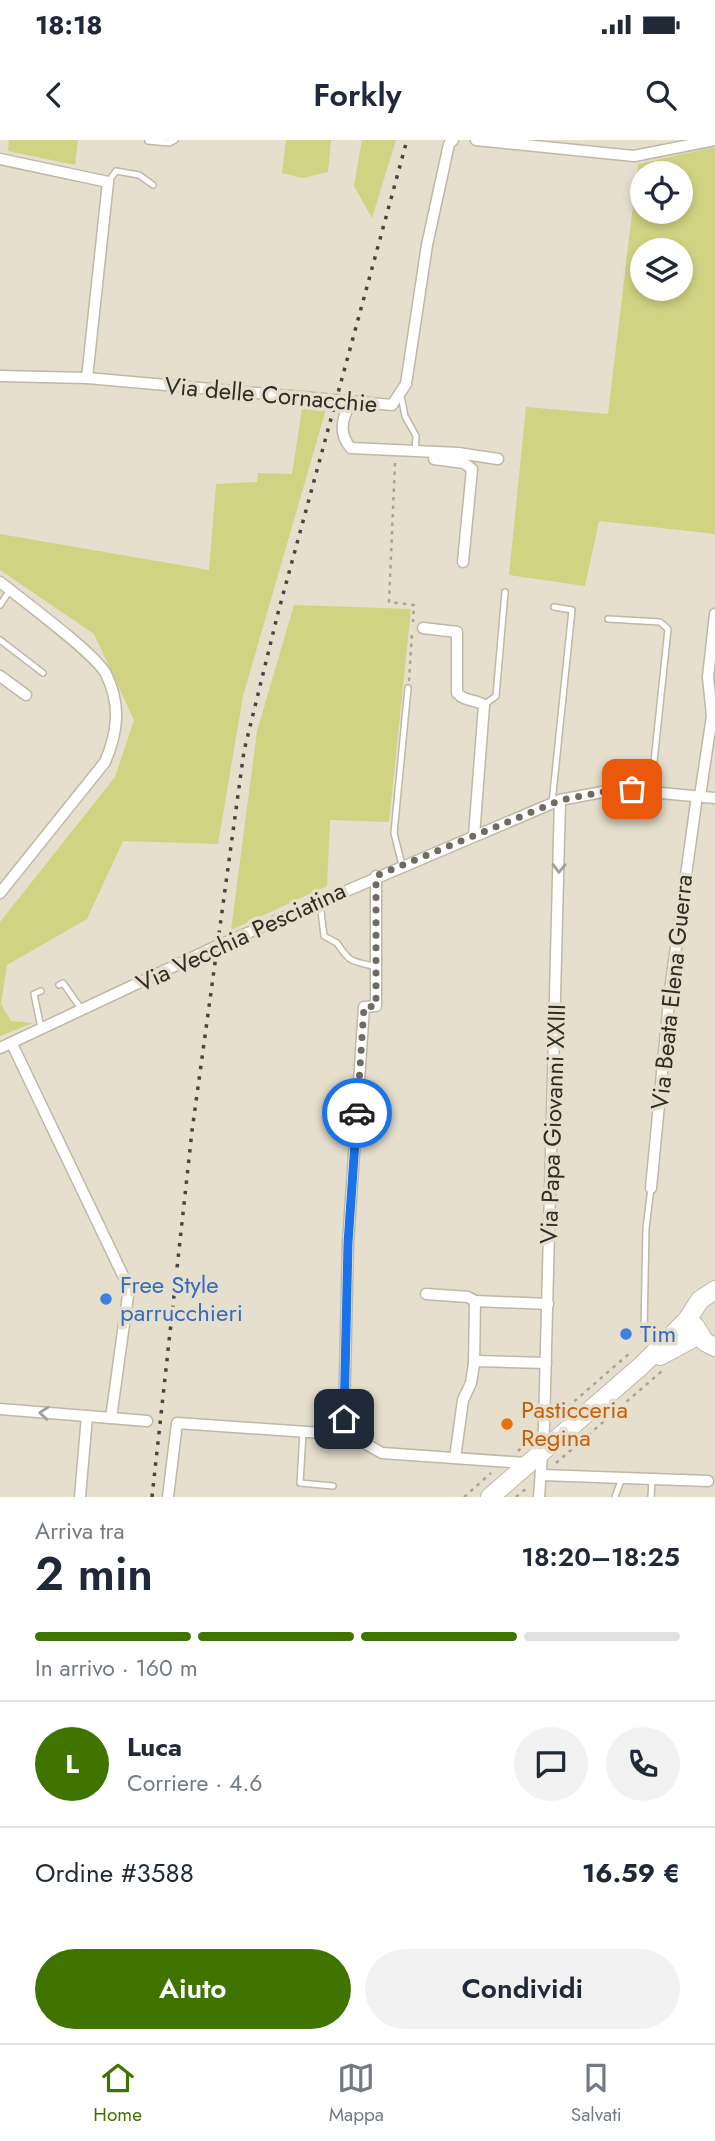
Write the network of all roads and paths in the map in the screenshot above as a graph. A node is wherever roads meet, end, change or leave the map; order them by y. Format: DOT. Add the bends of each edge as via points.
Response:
graph roads {
  1 [pos="175,140"];
  2 [pos="453,140"];
  3 [pos="477,140"];
  4 [pos="715,140"];
  5 [pos="148,141"];
  6 [pos="699,141"];
  7 [pos="0,159"];
  8 [pos="108,182"];
  9 [pos="153,185"];
  10 [pos="0,376"];
  11 [pos="87,378"];
  12 [pos="401,396"];
  13 [pos="351,403"];
  14 [pos="395,452"];
  15 [pos="419,453"];
  16 [pos="498,459"];
  17 [pos="463,562"];
  18 [pos="0,582"];
  19 [pos="10,590"];
  20 [pos="505,592"];
  21 [pos="0,605"];
  22 [pos="555,607"];
  23 [pos="715,614"];
  24 [pos="608,619"];
  25 [pos="423,628"];
  26 [pos="0,640"];
  27 [pos="43,673"];
  28 [pos="0,676"];
  29 [pos="408,688"];
  30 [pos="26,695"];
  31 [pos="484,705"];
  32 [pos="651,790"];
  33 [pos="699,796"];
  34 [pos="715,798"];
  35 [pos="556,802"];
  36 [pos="474,836"];
  37 [pos="402,865"];
  38 [pos="376,876"];
  39 [pos="0,893"];
  40 [pos="319,901"];
  41 [pos="376,967"];
  42 [pos="59,985"];
  43 [pos="41,991"];
  44 [pos="82,1010"];
  45 [pos="41,1030"];
  46 [pos="12,1044"];
  47 [pos="0,1047"];
  48 [pos="0,1058"];
  49 [pos="650,1188"];
  50 [pos="715,1290"];
  51 [pos="426,1294"];
  52 [pos="475,1301"];
  53 [pos="548,1304"];
  54 [pos="695,1309"];
  55 [pos="699,1335"];
  56 [pos="715,1347"];
  57 [pos="659,1349"];
  58 [pos="546,1363"];
  59 [pos="474,1364"];
  60 [pos="670,1365"];
  61 [pos="641,1366"];
  62 [pos="0,1409"];
  63 [pos="87,1416"];
  64 [pos="111,1418"];
  65 [pos="147,1421"];
  66 [pos="303,1432"];
  67 [pos="350,1435"];
  68 [pos="544,1448"];
  69 [pos="455,1458"];
  70 [pos="526,1463"];
  71 [pos="542,1475"];
  72 [pos="622,1478"];
  73 [pos="652,1479"];
  74 [pos="708,1481"];
  75 [pos="333,1486"];
  76 [pos="80,1497"];
  77 [pos="168,1497"];
  78 [pos="490,1497"];
  79 [pos="516,1497"];
  80 [pos="539,1497"];
  81 [pos="615,1497"];
  82 [pos="651,1497"];
  1 -- 5 [label="lane"];
  2 -- 12 [label="street, Via delle Cornacchie" via="427,245 415,340"];
  3 -- 6 [label="street" via="634,156"];
  4 -- 6 [label="street"];
  7 -- 8 [label="street"];
  8 -- 9 [label="lane" via="116,171 139,175"];
  8 -- 11 [label="street"];
  10 -- 11 [label="street, Via delle Cornacchie"];
  11 -- 13 [label="street, Via delle Cornacchie"];
  12 -- 13 [label="street, Via delle Cornacchie" via="392,405"];
  12 -- 15 [label="lane"];
  13 -- 14 [label="street" via="343,420 344,441 351,447"];
  14 -- 15 [label="street"];
  14 -- 29 [label="path" via="389,603 414,605"];
  15 -- 16 [label="street"];
  15 -- 17 [label="street" via="472,469"];
  18 -- 19 [label="street"];
  19 -- 21 [label="lane"];
  19 -- 39 [label="street" via="105,671 117,706 113,744 104,762"];
  20 -- 31 [label="lane" via="496,696"];
  22 -- 35 [label="lane" via="572,610"];
  23 -- 33 [label="street, Via Beata Elena Guerra" via="708,677 712,716"];
  24 -- 32 [label="lane" via="660,622 668,629"];
  25 -- 31 [label="street" via="457,632 457,693"];
  26 -- 27 [label="lane"];
  28 -- 30 [label="street"];
  29 -- 37 [label="lane" via="394,833"];
  31 -- 36 [label="street"];
  32 -- 33 [label="street, Via Vecchia Pesciatina"];
  32 -- 35 [label="street, Via Vecchia Pesciatina" via="618,789"];
  33 -- 34 [label="street, Via Vecchia Pesciatina"];
  33 -- 49 [label="street, Via Beata Elena Guerra" via="670,990"];
  35 -- 36 [label="street, Via Vecchia Pesciatina"];
  35 -- 53 [label="street, Via Papa Giovanni XXIII, one-way"];
  36 -- 37 [label="street, Via Vecchia Pesciatina"];
  37 -- 38 [label="street, Via Vecchia Pesciatina"];
  38 -- 40 [label="street, Via Vecchia Pesciatina"];
  38 -- 41 [label="street"];
  40 -- 41 [label="lane" via="324,936 337,943 341,954 350,960"];
  40 -- 44 [label="street, Via Vecchia Pesciatina"];
  41 -- 67 [label="street" via="376,1006 364,1007 349,1240 344,1419"];
  42 -- 44 [label="lane" via="63,983"];
  43 -- 45 [label="lane" via="34,994"];
  44 -- 45 [label="street, Via Vecchia Pesciatina"];
  45 -- 46 [label="street, Via Vecchia Pesciatina"];
  46 -- 47 [label="street"];
  46 -- 48 [label="street"];
  46 -- 64 [label="street" via="129,1288"];
  49 -- 57 [label="lane" via="644,1331"];
  50 -- 54 [label="main road"];
  51 -- 52 [label="street"];
  52 -- 53 [label="street"];
  52 -- 59 [label="street"];
  53 -- 58 [label="street, Via Papa Giovanni XXIII"];
  54 -- 55 [label="main road"];
  54 -- 57 [label="main road"];
  55 -- 56 [label="main road"];
  55 -- 61 [label="main road"];
  57 -- 61 [label="main road"];
  58 -- 59 [label="street"];
  58 -- 68 [label="street, Via Papa Giovanni XXIII"];
  59 -- 69 [label="street"];
  60 -- 71 [label="path"];
  61 -- 68 [label="main road"];
  63 -- 62 [label="street, one-way"];
  63 -- 64 [label="street"];
  63 -- 76 [label="street"];
  64 -- 65 [label="street"];
  66 -- 67 [label="street"];
  66 -- 75 [label="lane" via="300,1483"];
  66 -- 77 [label="street" via="177,1423"];
  67 -- 69 [label="street" via="382,1453"];
  68 -- 70 [label="main road"];
  68 -- 71 [label="street, Via Papa Giovanni XXIII"];
  69 -- 70 [label="street"];
  70 -- 78 [label="main road"];
  71 -- 72 [label="street"];
  71 -- 79 [label="path"];
  71 -- 80 [label="street, Via Papa Giovanni XXIII"];
  72 -- 73 [label="street"];
  72 -- 81 [label="lane"];
  73 -- 74 [label="street"];
  73 -- 82 [label="lane"];
}
